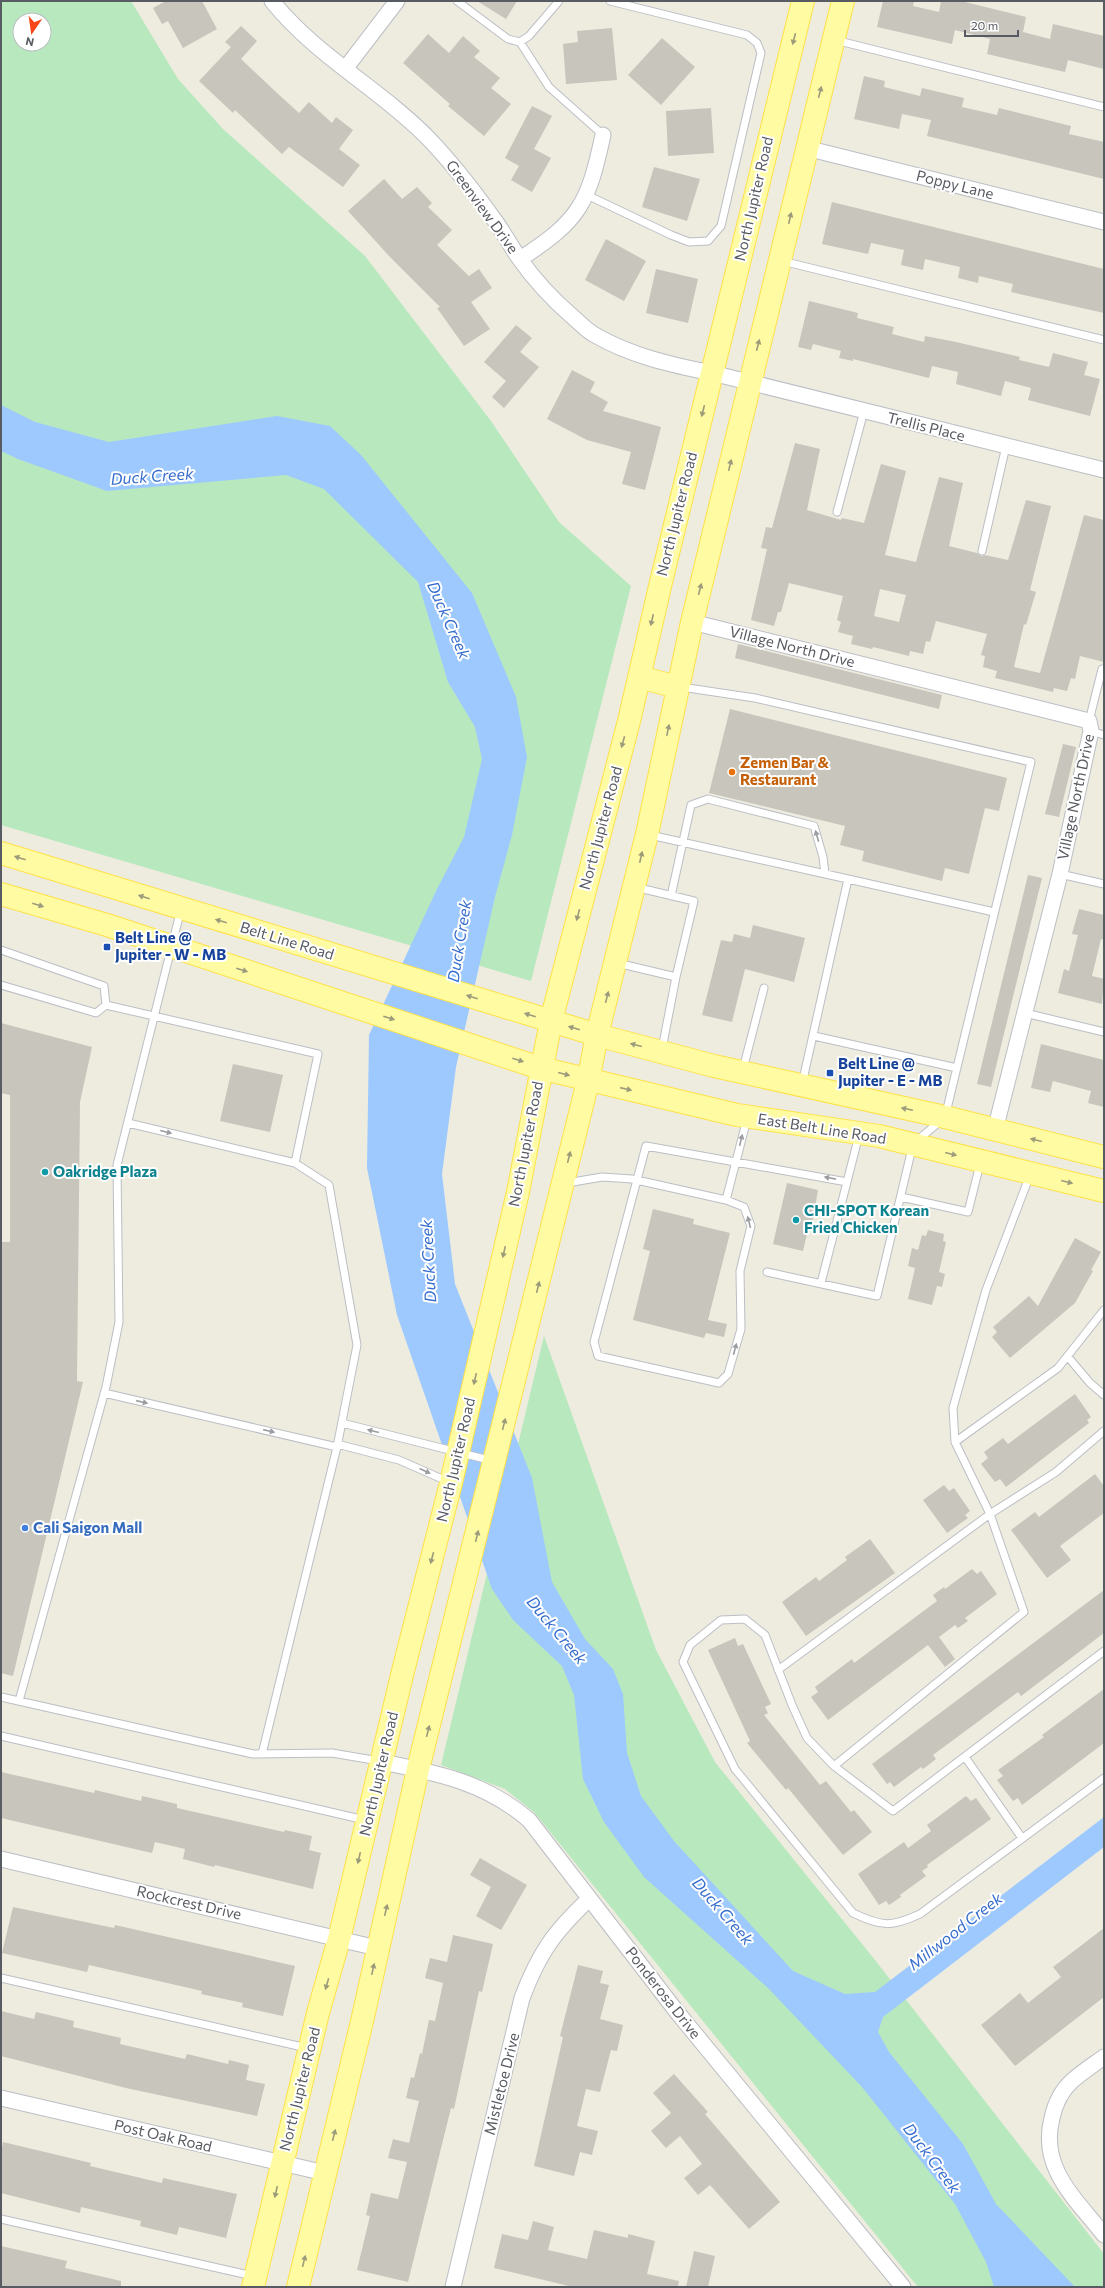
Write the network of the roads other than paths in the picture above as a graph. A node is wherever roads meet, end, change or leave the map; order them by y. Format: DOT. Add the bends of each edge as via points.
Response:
graph roads {
  1 [pos="272,1"];
  2 [pos="397,1"];
  3 [pos="457,1"];
  4 [pos="559,1"];
  5 [pos="610,1"];
  6 [pos="803,1"];
  7 [pos="843,1"];
  8 [pos="833,39"];
  9 [pos="520,42"];
  10 [pos="345,69"];
  11 [pos="1104,107"];
  12 [pos="603,135"];
  13 [pos="806,148"];
  14 [pos="587,194"];
  15 [pos="1104,222"];
  16 [pos="520,259"];
  17 [pos="780,260"];
  18 [pos="1104,340"];
  19 [pos="712,373"];
  20 [pos="749,382"];
  21 [pos="864,411"];
  22 [pos="1006,446"];
  23 [pos="1104,470"];
  24 [pos="837,512"];
  25 [pos="982,551"];
  26 [pos="692,622"];
  27 [pos="1102,669"];
  28 [pos="639,677"];
  29 [pos="677,687"];
  30 [pos="1095,729"];
  31 [pos="647,834"];
  32 [pos="682,842"];
  33 [pos="1,853"];
  34 [pos="825,874"];
  35 [pos="1060,874"];
  36 [pos="848,879"];
  37 [pos="1104,884"];
  38 [pos="634,887"];
  39 [pos="1,894"];
  40 [pos="671,896"];
  41 [pos="181,909"];
  42 [pos="994,912"];
  43 [pos="172,946"];
  44 [pos="1,950"];
  45 [pos="615,963"];
  46 [pos="676,977"];
  47 [pos="1,985"];
  48 [pos="764,988"];
  49 [pos="106,1004"];
  50 [pos="1025,1013"];
  51 [pos="155,1018"];
  52 [pos="551,1021"];
  53 [pos="1104,1032"];
  54 [pos="597,1034"];
  55 [pos="814,1036"];
  56 [pos="662,1052"];
  57 [pos="540,1068"];
  58 [pos="957,1068"];
  59 [pos="742,1072"];
  60 [pos="588,1080"];
  61 [pos="801,1086"];
  62 [pos="747,1117"];
  63 [pos="945,1117"];
  64 [pos="128,1123"];
  65 [pos="996,1130"];
  66 [pos="860,1134"];
  67 [pos="913,1144"];
  68 [pos="1104,1157"];
  69 [pos="981,1161"];
  70 [pos="295,1163"];
  71 [pos="736,1163"];
  72 [pos="1030,1173"];
  73 [pos="638,1180"];
  74 [pos="847,1182"];
  75 [pos="563,1184"];
  76 [pos="1104,1191"];
  77 [pos="901,1197"];
  78 [pos="726,1200"];
  79 [pos="767,1272"];
  80 [pos="821,1284"];
  81 [pos="1104,1310"];
  82 [pos="1068,1357"];
  83 [pos="104,1393"];
  84 [pos="1104,1395"];
  85 [pos="342,1423"];
  86 [pos="1104,1431"];
  87 [pos="955,1442"];
  88 [pos="337,1445"];
  89 [pos="458,1452"];
  90 [pos="495,1462"];
  91 [pos="451,1483"];
  92 [pos="990,1514"];
  93 [pos="1104,1651"];
  94 [pos="778,1670"];
  95 [pos="1,1697"];
  96 [pos="19,1701"];
  97 [pos="1,1736"];
  98 [pos="262,1754"];
  99 [pos="965,1757"];
  100 [pos="382,1762"];
  101 [pos="834,1766"];
  102 [pos="418,1769"];
  103 [pos="1104,1778"];
  104 [pos="368,1820"];
  105 [pos="1022,1838"];
  106 [pos="1,1859"];
  107 [pos="589,1899"];
  108 [pos="339,1939"];
  109 [pos="377,1948"];
  110 [pos="1,1978"];
  111 [pos="310,2048"];
  112 [pos="1104,2057"];
  113 [pos="1,2098"];
  114 [pos="282,2164"];
  115 [pos="325,2173"];
  116 [pos="1,2219"];
  117 [pos="1104,2235"];
  118 [pos="254,2282"];
  119 [pos="298,2287"];
  120 [pos="453,2287"];
  121 [pos="902,2287"];
  1 -- 10 [label="street, Greenview Drive" via="286,18"];
  2 -- 10 [label="street"];
  3 -- 9 [label="lane" via="508,39"];
  4 -- 9 [label="lane" via="529,36"];
  5 -- 14 [label="lane" via="747,35 757,43 761,53 721,226 708,241 689,242 677,238"];
  6 -- 19 [label="main road, North Jupiter Road, one-way"];
  7 -- 8 [label="main road"];
  8 -- 11 [label="lane"];
  13 -- 8 [label="main road, one-way"];
  9 -- 12 [label="lane" via="549,87"];
  10 -- 16 [label="street, Greenview Drive" via="428,138 463,177 494,218"];
  12 -- 14 [label="street"];
  13 -- 15 [label="street, Poppy Lane"];
  17 -- 13 [label="main road, one-way"];
  14 -- 16 [label="street" via="578,212 564,228"];
  16 -- 19 [label="street, Greenview Drive" via="552,299 594,335 628,351 667,364"];
  17 -- 18 [label="lane"];
  20 -- 17 [label="main road, one-way"];
  19 -- 20 [label="street, Greenview Drive"];
  19 -- 28 [label="main road, North Jupiter Road, one-way"];
  20 -- 21 [label="street, Trellis Place"];
  26 -- 20 [label="main road, one-way"];
  21 -- 22 [label="street, Trellis Place"];
  21 -- 24 [label="lane"];
  22 -- 23 [label="street, Trellis Place"];
  22 -- 25 [label="lane"];
  26 -- 29 [label="main road"];
  26 -- 30 [label="street, Village North Drive"];
  27 -- 30 [label="lane"];
  28 -- 29 [label="main road"];
  28 -- 52 [label="main road, North Jupiter Road, one-way"];
  31 -- 29 [label="main road, one-way"];
  29 -- 42 [label="lane" via="756,698 1031,762"];
  30 -- 35 [label="street, Village North Drive"];
  31 -- 32 [label="lane"];
  38 -- 31 [label="main road, one-way"];
  32 -- 34 [label="lane"];
  34 -- 32 [label="lane, one-way" via="814,826 708,799 691,805"];
  32 -- 40 [label="lane"];
  41 -- 33 [label="main road, Belt Line Road, one-way"];
  34 -- 36 [label="lane"];
  35 -- 37 [label="lane"];
  35 -- 50 [label="street, Village North Drive"];
  36 -- 42 [label="lane"];
  36 -- 55 [label="lane"];
  38 -- 40 [label="lane"];
  38 -- 45 [label="main road"];
  39 -- 43 [label="main road, one-way"];
  40 -- 46 [label="lane" via="694,901"];
  41 -- 43 [label="lane"];
  52 -- 41 [label="main road, Belt Line Road, one-way"];
  42 -- 58 [label="lane"];
  43 -- 51 [label="lane"];
  43 -- 57 [label="main road, one-way"];
  44 -- 49 [label="lane" via="104,986"];
  45 -- 46 [label="lane"];
  54 -- 45 [label="main road, one-way"];
  46 -- 56 [label="lane"];
  47 -- 49 [label="lane" via="96,1013"];
  48 -- 59 [label="lane"];
  49 -- 51 [label="lane"];
  50 -- 53 [label="lane"];
  50 -- 65 [label="street, Village North Drive"];
  51 -- 64 [label="lane"];
  51 -- 70 [label="lane" via="318,1054"];
  54 -- 52 [label="main road, one-way"];
  52 -- 57 [label="main road, North Jupiter Road"];
  56 -- 54 [label="main road, one-way"];
  54 -- 60 [label="main road"];
  55 -- 58 [label="lane"];
  55 -- 61 [label="lane"];
  56 -- 59 [label="main road"];
  57 -- 60 [label="main road, East Belt Line Road, one-way"];
  57 -- 89 [label="main road, North Jupiter Road, one-way" via="513,1214"];
  58 -- 63 [label="lane"];
  59 -- 61 [label="main road"];
  60 -- 62 [label="main road, East Belt Line Road, one-way"];
  75 -- 60 [label="main road, one-way"];
  63 -- 61 [label="main road, one-way"];
  62 -- 66 [label="main road, East Belt Line Road"];
  71 -- 62 [label="lane, one-way"];
  63 -- 65 [label="main road"];
  63 -- 67 [label="lane"];
  64 -- 70 [label="lane, one-way"];
  64 -- 83 [label="lane" via="117,1165 119,1322"];
  68 -- 65 [label="main road, one-way"];
  66 -- 67 [label="main road, East Belt Line Road"];
  66 -- 74 [label="lane"];
  67 -- 69 [label="main road, East Belt Line Road, one-way"];
  67 -- 77 [label="lane"];
  69 -- 72 [label="main road, East Belt Line Road"];
  69 -- 77 [label="lane" via="968,1212"];
  70 -- 85 [label="lane" via="329,1185 357,1345"];
  71 -- 73 [label="lane" via="646,1146"];
  74 -- 71 [label="lane, one-way" via="785,1169"];
  71 -- 78 [label="lane"];
  72 -- 76 [label="main road, East Belt Line Road, one-way"];
  72 -- 87 [label="lane" via="986,1290 953,1408"];
  73 -- 75 [label="lane" via="602,1177"];
  73 -- 78 [label="lane"];
  73 -- 78 [label="lane, one-way" via="594,1342 598,1356 718,1383 728,1374 741,1328 740,1271 751,1226 744,1207"];
  74 -- 80 [label="lane"];
  90 -- 75 [label="main road, one-way"];
  77 -- 80 [label="lane" via="877,1296"];
  79 -- 80 [label="lane"];
  81 -- 82 [label="lane"];
  82 -- 84 [label="lane"];
  82 -- 87 [label="lane" via="1058,1368"];
  83 -- 88 [label="lane, one-way"];
  83 -- 96 [label="lane"];
  85 -- 88 [label="lane"];
  89 -- 85 [label="lane, one-way"];
  86 -- 92 [label="lane" via="1056,1472"];
  87 -- 92 [label="lane"];
  88 -- 91 [label="lane, one-way" via="399,1460"];
  88 -- 98 [label="lane"];
  89 -- 90 [label="lane"];
  89 -- 91 [label="main road, North Jupiter Road"];
  102 -- 90 [label="main road, one-way"];
  91 -- 100 [label="main road, North Jupiter Road, one-way"];
  92 -- 94 [label="lane"];
  92 -- 101 [label="lane" via="1024,1612"];
  93 -- 99 [label="lane"];
  94 -- 101 [label="lane" via="807,1738"];
  94 -- 105 [label="lane" via="765,1635 745,1619 721,1620 690,1645 683,1662 735,1769 853,1914 874,1923 899,1924 920,1914"];
  95 -- 96 [label="lane"];
  96 -- 98 [label="lane"];
  97 -- 104 [label="lane"];
  98 -- 100 [label="lane" via="346,1754"];
  99 -- 101 [label="lane" via="894,1811"];
  99 -- 105 [label="lane"];
  100 -- 102 [label="street, Ponderosa Drive"];
  100 -- 104 [label="main road, North Jupiter Road"];
  102 -- 107 [label="street, Ponderosa Drive" via="467,1782 510,1804 529,1820"];
  109 -- 102 [label="main road, one-way"];
  103 -- 105 [label="lane"];
  104 -- 108 [label="main road, North Jupiter Road, one-way"];
  106 -- 108 [label="street, Rockcrest Drive"];
  107 -- 120 [label="street, Mistletoe Drive" via="561,1926 552,1939 535,1965 522,1998"];
  107 -- 121 [label="street, Ponderosa Drive"];
  108 -- 109 [label="street, Rockcrest Drive"];
  108 -- 111 [label="main road, North Jupiter Road, one-way"];
  115 -- 109 [label="main road, one-way"];
  110 -- 111 [label="lane"];
  111 -- 114 [label="main road, North Jupiter Road"];
  112 -- 117 [label="street" via="1071,2082 1056,2102 1048,2131 1051,2159 1058,2177"];
  113 -- 114 [label="street, Post Oak Road"];
  114 -- 115 [label="street, Post Oak Road"];
  114 -- 118 [label="main road, North Jupiter Road, one-way"];
  119 -- 115 [label="main road, one-way"];
  116 -- 118 [label="lane"];
}
